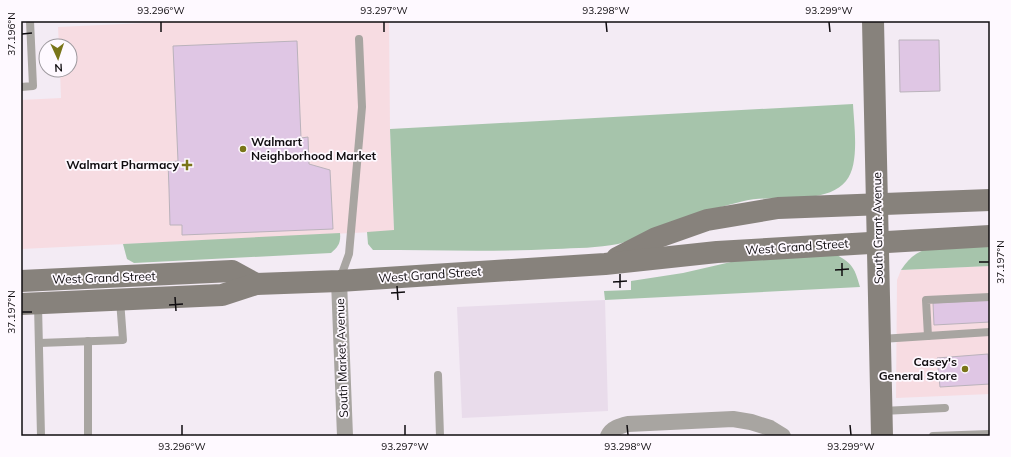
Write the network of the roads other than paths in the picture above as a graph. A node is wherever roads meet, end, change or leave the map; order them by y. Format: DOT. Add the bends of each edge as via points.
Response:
graph roads {
  1 [pos="30,21"];
  2 [pos="873,21"];
  3 [pos="360,39"];
  4 [pos="21,87"];
  5 [pos="990,200"];
  6 [pos="878,205"];
  7 [pos="990,236"];
  8 [pos="878,241"];
  9 [pos="605,264"];
  10 [pos="339,280"];
  11 [pos="21,281"];
  12 [pos="256,284"];
  13 [pos="990,296"];
  14 [pos="120,300"];
  15 [pos="30,304"];
  16 [pos="990,332"];
  17 [pos="928,336"];
  18 [pos="880,338"];
  19 [pos="88,341"];
  20 [pos="39,343"];
  21 [pos="438,375"];
  22 [pos="945,408"];
  23 [pos="881,411"];
  24 [pos="609,434"];
  25 [pos="990,434"];
  26 [pos="41,436"];
  27 [pos="88,436"];
  28 [pos="344,436"];
  29 [pos="440,436"];
  30 [pos="782,436"];
  31 [pos="882,436"];
  32 [pos="933,436"];
  1 -- 4 [label="lane" via="33,86"];
  2 -- 6 [label="main road, South Grant Avenue"];
  3 -- 10 [label="lane" via="361,114 349,254"];
  5 -- 6 [label="main road, West Grand Street"];
  6 -- 8 [label="main road, South Grant Avenue"];
  6 -- 9 [label="main road, West Grand Street" via="778,208 706,220 656,238"];
  7 -- 8 [label="main road, West Grand Street"];
  8 -- 9 [label="main road, West Grand Street" via="717,252"];
  8 -- 18 [label="main road, South Grant Avenue"];
  9 -- 10 [label="main road, West Grand Street"];
  10 -- 12 [label="main road, West Grand Street"];
  10 -- 28 [label="street, South Market Avenue"];
  11 -- 12 [label="main road, West Grand Street" via="232,271"];
  12 -- 14 [label="main road, West Grand Street" via="222,295"];
  13 -- 17 [label="lane" via="926,300"];
  14 -- 15 [label="main road, West Grand Street"];
  14 -- 19 [label="lane" via="123,340"];
  15 -- 20 [label="lane"];
  16 -- 17 [label="lane"];
  17 -- 18 [label="lane"];
  18 -- 23 [label="main road, South Grant Avenue"];
  19 -- 20 [label="lane"];
  19 -- 27 [label="lane"];
  20 -- 26 [label="lane"];
  21 -- 29 [label="lane"];
  22 -- 23 [label="lane"];
  23 -- 31 [label="main road, South Grant Avenue"];
  24 -- 30 [label="street" via="618,427 628,424 733,420 770,428"];
  25 -- 32 [label="lane"];
}
